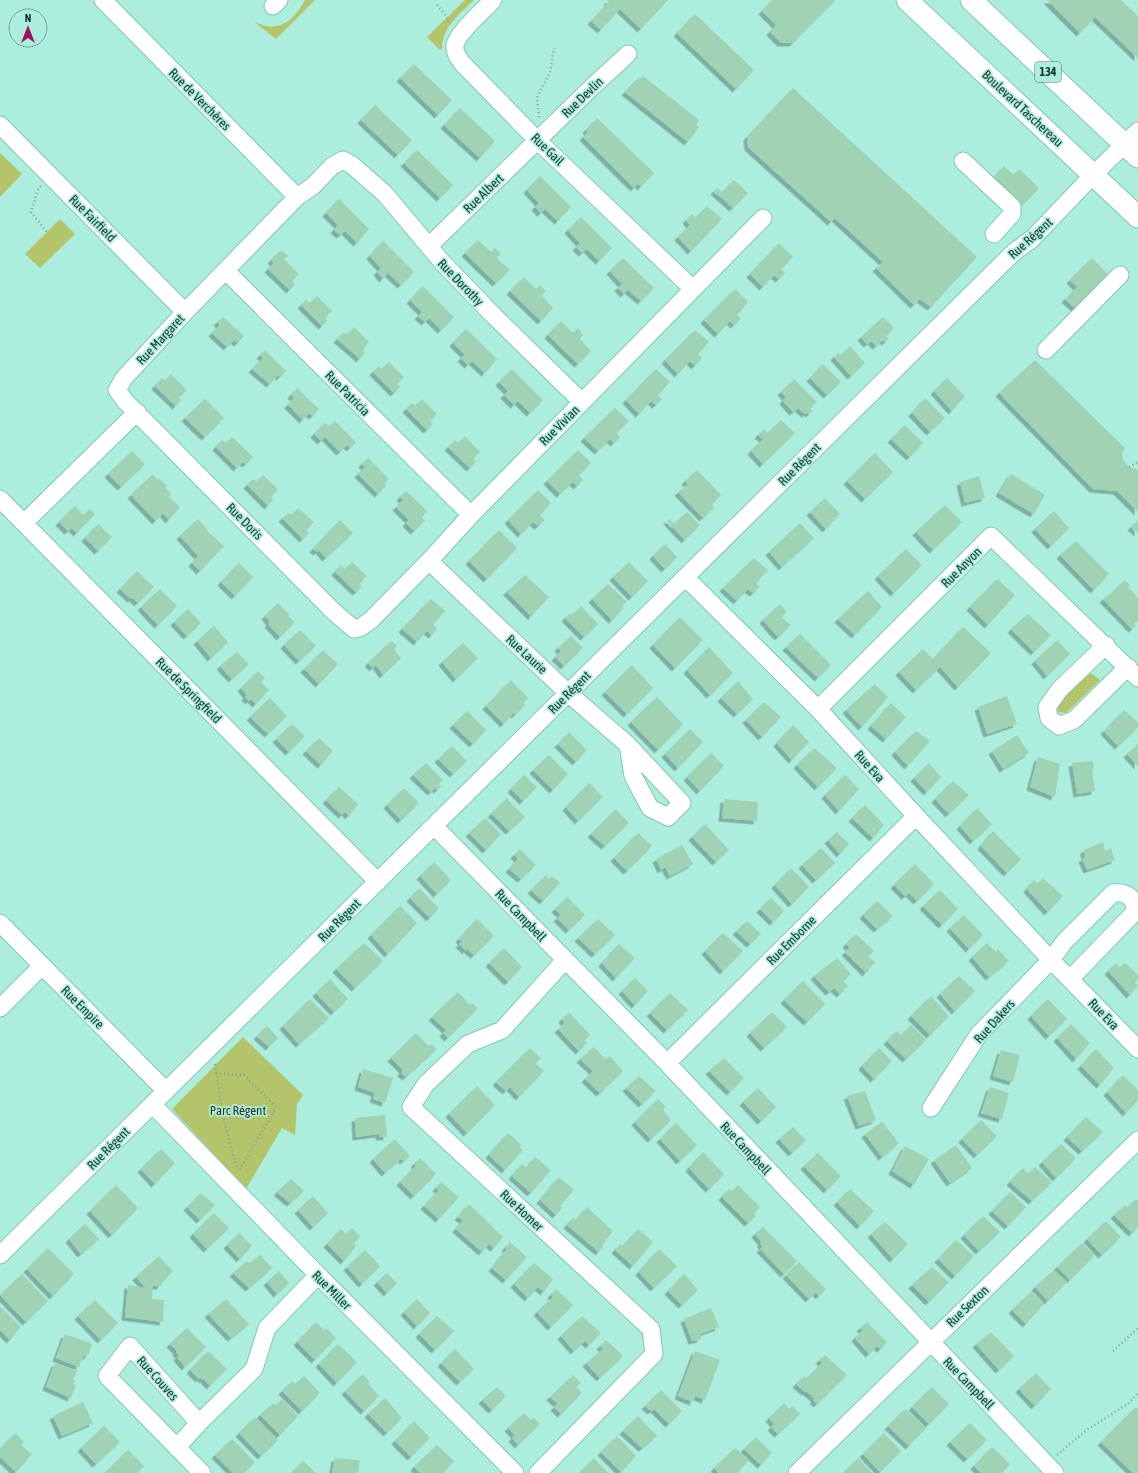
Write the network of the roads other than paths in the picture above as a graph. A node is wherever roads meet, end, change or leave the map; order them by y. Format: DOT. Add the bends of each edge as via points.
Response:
graph roads {
  1 [pos="103,0"];
  2 [pos="493,0"];
  3 [pos="907,0"];
  4 [pos="971,0"];
  5 [pos="628,54"];
  6 [pos="0,125"];
  7 [pos="537,140"];
  8 [pos="1134,144"];
  9 [pos="343,160"];
  10 [pos="963,161"];
  11 [pos="1093,174"];
  12 [pos="297,197"];
  13 [pos="1138,217"];
  14 [pos="763,218"];
  15 [pos="994,234"];
  16 [pos="429,246"];
  17 [pos="226,271"];
  18 [pos="1120,275"];
  19 [pos="693,289"];
  20 [pos="185,312"];
  21 [pos="1046,350"];
  22 [pos="582,402"];
  23 [pos="137,412"];
  24 [pos="0,499"];
  25 [pos="471,515"];
  26 [pos="24,523"];
  27 [pos="429,561"];
  28 [pos="685,577"];
  29 [pos="354,629"];
  30 [pos="1106,645"];
  31 [pos="1133,673"];
  32 [pos="568,693"];
  33 [pos="818,709"];
  34 [pos="628,745"];
  35 [pos="916,816"];
  36 [pos="434,826"];
  37 [pos="378,882"];
  38 [pos="0,924"];
  39 [pos="564,960"];
  40 [pos="1051,960"];
  41 [pos="42,966"];
  42 [pos="1070,979"];
  43 [pos="0,1008"];
  44 [pos="1138,1049"];
  45 [pos="667,1063"];
  46 [pos="166,1091"];
  47 [pos="152,1104"];
  48 [pos="931,1108"];
  49 [pos="1138,1140"];
  50 [pos="0,1255"];
  51 [pos="318,1275"];
  52 [pos="930,1343"];
  53 [pos="199,1423"];
  54 [pos="177,1447"];
  55 [pos="1051,1468"];
  56 [pos="202,1473"];
  57 [pos="515,1473"];
  58 [pos="538,1473"];
  59 [pos="797,1473"];
  1 -- 12 [label="street, Rue de Verchères"];
  2 -- 7 [label="street, Rue Gail" via="458,37 454,47 462,63"];
  3 -- 11 [label="main road, Boulevard Taschereau"];
  4 -- 8 [label="main road, 134"];
  5 -- 7 [label="street, Rue Devlin"];
  6 -- 20 [label="street, Rue Fairfield"];
  7 -- 16 [label="street, Rue Albert"];
  7 -- 19 [label="street, Rue Gail"];
  8 -- 11 [label="street, Rue Régent"];
  9 -- 12 [label="street, Rue Margaret" via="332,166 313,186"];
  9 -- 16 [label="street, Rue Dorothy" via="385,194"];
  10 -- 15 [label="street" via="1012,207 1012,214"];
  11 -- 13 [label="main road, Boulevard Taschereau"];
  11 -- 28 [label="street, Rue Régent" via="1032,239 1008,257"];
  12 -- 17 [label="street, Rue Margaret"];
  14 -- 19 [label="street, Rue Vivian"];
  16 -- 22 [label="street, Rue Dorothy" via="494,316"];
  17 -- 20 [label="street, Rue Margaret"];
  17 -- 25 [label="street, Rue Patricia"];
  18 -- 21 [label="street"];
  19 -- 22 [label="street, Rue Vivian"];
  20 -- 23 [label="street, Rue Margaret" via="116,390"];
  22 -- 25 [label="street, Rue Vivian"];
  23 -- 26 [label="street"];
  23 -- 29 [label="street, Rue Doris" via="334,612"];
  24 -- 26 [label="street, Rue de Springfield"];
  25 -- 27 [label="street, Rue Vivian"];
  26 -- 37 [label="street, Rue de Springfield"];
  27 -- 29 [label="street, Rue Vivian" via="371,620"];
  27 -- 32 [label="street, Rue Laurie"];
  28 -- 32 [label="street, Rue Régent"];
  28 -- 33 [label="street, Rue Eva"];
  30 -- 31 [label="street, Rue Anyon"];
  30 -- 31 [label="street, Rue Anyon" via="1060,689 1047,707 1049,718 1059,726 1074,720"];
  30 -- 33 [label="street, Rue Anyon" via="991,536"];
  32 -- 34 [label="street, Rue Laurie"];
  32 -- 36 [label="street, Rue Régent"];
  33 -- 35 [label="street, Rue Eva"];
  35 -- 40 [label="street, Rue Eva"];
  35 -- 45 [label="street, Rue Emborne"];
  36 -- 37 [label="street, Rue Régent"];
  36 -- 39 [label="street, Rue Campbell"];
  37 -- 46 [label="street, Rue Régent"];
  38 -- 41 [label="street, Rue Empire"];
  39 -- 45 [label="street, Rue Campbell"];
  39 -- 58 [label="street, Rue Homer" via="502,1030 468,1044 426,1084 411,1107 651,1329 654,1354"];
  40 -- 42 [label="street, Rue Eva"];
  40 -- 42 [label="street" via="1064,942 1113,893 1120,892 1130,897 1135,904 1135,912"];
  40 -- 48 [label="street, Rue Dakers" via="979,1034"];
  41 -- 43 [label="street"];
  41 -- 46 [label="street, Rue Empire"];
  42 -- 44 [label="street, Rue Eva"];
  45 -- 52 [label="street, Rue Campbell"];
  46 -- 47 [label="street, Rue Régent"];
  47 -- 50 [label="street, Rue Régent"];
  47 -- 51 [label="street, Rue Miller"];
  49 -- 52 [label="street, Rue Sexton"];
  51 -- 53 [label="street" via="267,1328 254,1369"];
  51 -- 57 [label="street, Rue Miller"];
  52 -- 55 [label="street, Rue Campbell"];
  52 -- 59 [label="street, Rue Sexton"];
  53 -- 54 [label="street"];
  53 -- 54 [label="street, Rue Couves" via="130,1346 107,1376"];
  54 -- 56 [label="street, Rue Couves"];
}
